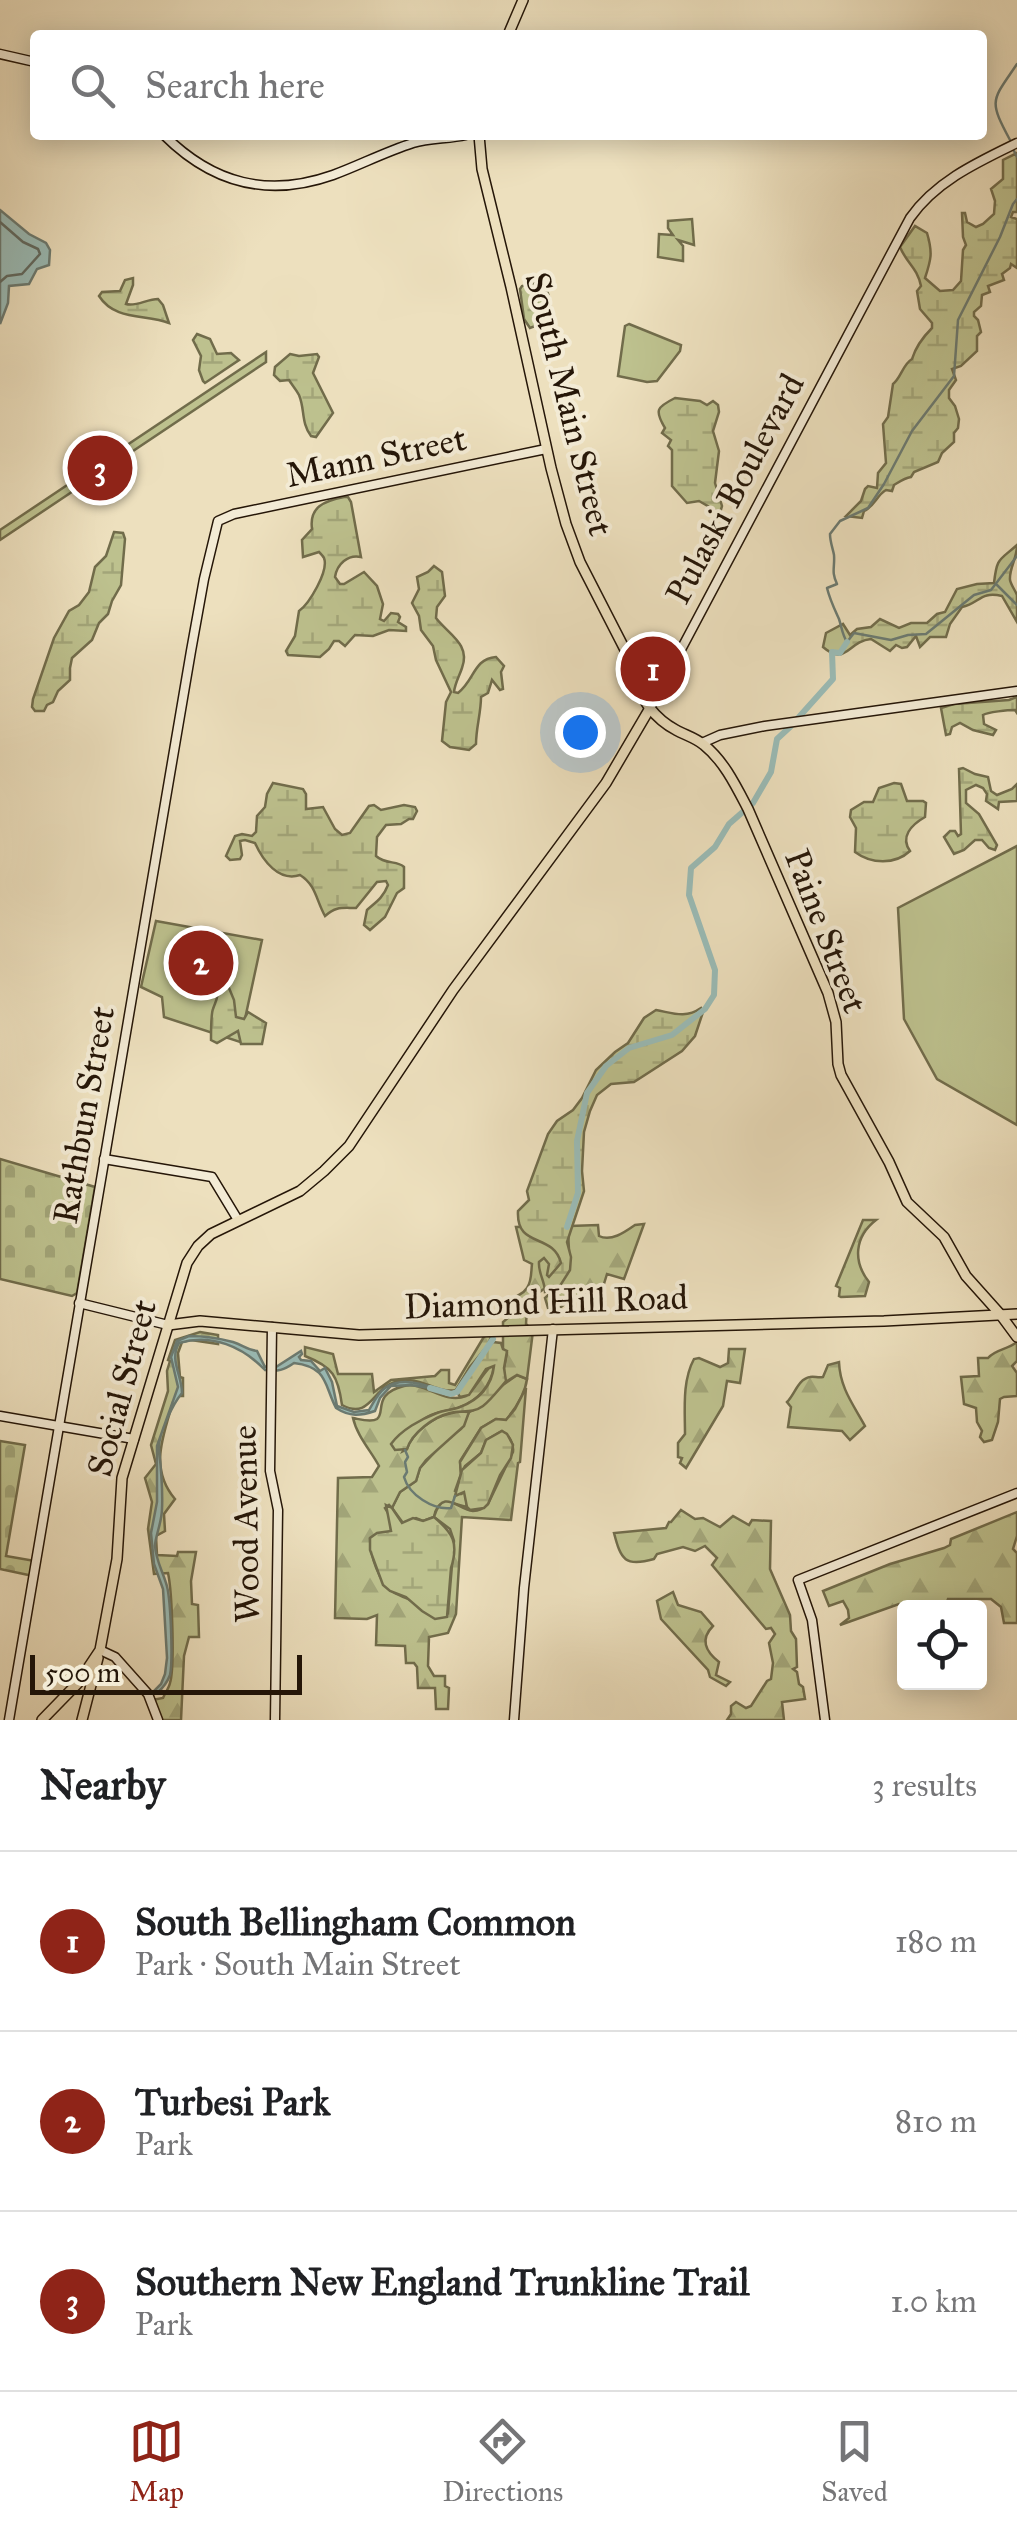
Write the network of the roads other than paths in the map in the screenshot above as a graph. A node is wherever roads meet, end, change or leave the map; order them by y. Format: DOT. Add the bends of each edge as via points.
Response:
graph roads {
  1 [pos="522,0"];
  2 [pos="510,30"];
  3 [pos="0,54"];
  4 [pos="30,61"];
  5 [pos="169,140"];
  6 [pos="433,140"];
  7 [pos="479,140"];
  8 [pos="1017,143"];
  9 [pos="546,449"];
  10 [pos="218,521"];
  11 [pos="637,676"];
  12 [pos="644,686"];
  13 [pos="663,686"];
  14 [pos="1017,691"];
  15 [pos="650,708"];
  16 [pos="664,723"];
  17 [pos="638,729"];
  18 [pos="704,745"];
  19 [pos="104,1159"];
  20 [pos="262,1209"];
  21 [pos="238,1220"];
  22 [pos="79,1303"];
  23 [pos="1000,1314"];
  24 [pos="1017,1314"];
  25 [pos="168,1325"];
  26 [pos="272,1327"];
  27 [pos="553,1330"];
  28 [pos="1017,1337"];
  29 [pos="0,1416"];
  30 [pos="58,1425"];
  31 [pos="134,1438"];
  32 [pos="1017,1494"];
  33 [pos="100,1650"];
  34 [pos="82,1678"];
  35 [pos="90,1688"];
  36 [pos="8,1720"];
  37 [pos="42,1720"];
  38 [pos="82,1720"];
  39 [pos="158,1720"];
  40 [pos="275,1720"];
  41 [pos="514,1720"];
  42 [pos="825,1720"];
  1 -- 2 [label="main road"];
  3 -- 4 [label="street"];
  5 -- 6 [label="street" via="233,180 270,186 316,180"];
  7 -- 9 [label="main road, South Main Street"];
  8 -- 13 [label="street, Pulaski Boulevard" via="942,184 910,218"];
  9 -- 10 [label="street, Mann Street"];
  9 -- 11 [label="main road, South Main Street" via="571,541"];
  10 -- 19 [label="street, Rathbun Street"];
  11 -- 12 [label="main road, South Main Street"];
  11 -- 15 [label="main road, South Main Street"];
  12 -- 13 [label="main road"];
  12 -- 15 [label="main road, South Main Street"];
  13 -- 15 [label="street, Pulaski Boulevard"];
  14 -- 18 [label="street" via="800,720 720,735"];
  15 -- 16 [label="main road"];
  15 -- 17 [label="main road, Pulaski Boulevard"];
  16 -- 17 [label="main road"];
  16 -- 18 [label="main road"];
  17 -- 20 [label="main road, Pulaski Boulevard" via="362,1129 310,1183"];
  18 -- 23 [label="main road, Paine Street" via="747,806 828,993 841,1075 906,1202 944,1238"];
  19 -- 21 [label="street" via="212,1178"];
  19 -- 22 [label="street, Rathbun Street"];
  20 -- 21 [label="main road, Social Street"];
  21 -- 25 [label="main road, Social Street" via="198,1246"];
  22 -- 25 [label="street, Diamond Hill Road"];
  22 -- 30 [label="street, Rathbun Street"];
  23 -- 24 [label="main road, Diamond Hill Road"];
  23 -- 27 [label="main road, Diamond Hill Road"];
  23 -- 28 [label="main road"];
  25 -- 26 [label="main road, Diamond Hill Road"];
  25 -- 31 [label="main road, Social Street"];
  26 -- 27 [label="main road, Diamond Hill Road" via="353,1335"];
  26 -- 40 [label="street, Wood Avenue"];
  27 -- 41 [label="street"];
  29 -- 30 [label="street"];
  30 -- 31 [label="street"];
  30 -- 36 [label="street, Rathbun Street"];
  31 -- 33 [label="main road, Social Street" via="122,1478 117,1559"];
  32 -- 42 [label="street" via="798,1580 812,1620"];
  33 -- 34 [label="main road, Social Street"];
  33 -- 35 [label="main road"];
  33 -- 39 [label="street" via="140,1684"];
  34 -- 35 [label="main road"];
  34 -- 37 [label="main road, Social Street"];
  35 -- 38 [label="main road"];
}
